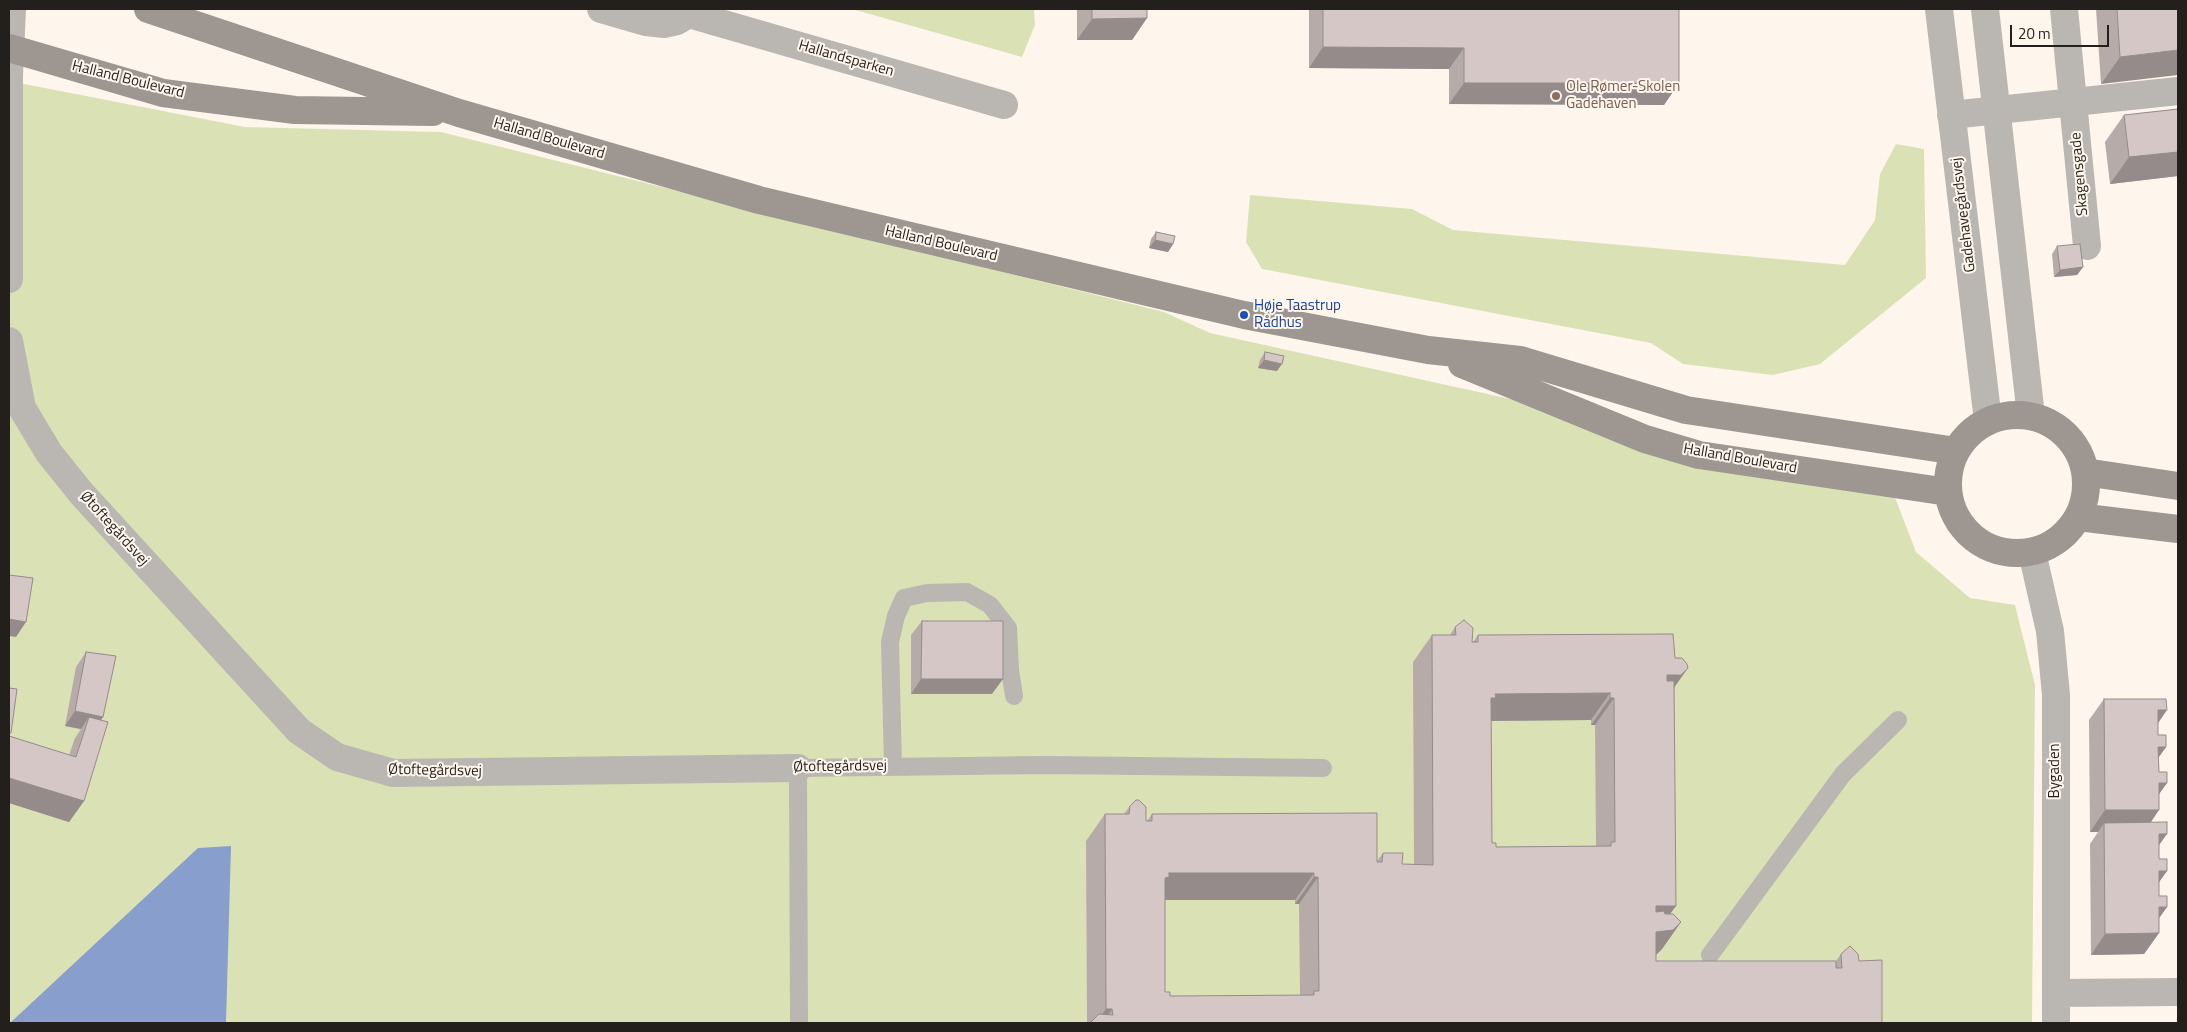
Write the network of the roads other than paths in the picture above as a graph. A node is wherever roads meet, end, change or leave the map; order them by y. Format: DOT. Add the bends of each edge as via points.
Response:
graph roads {
  1 [pos="12,9"];
  2 [pos="148,9"];
  3 [pos="601,9"];
  4 [pos="1939,9"];
  5 [pos="1985,9"];
  6 [pos="2064,9"];
  7 [pos="690,11"];
  8 [pos="10,49"];
  9 [pos="2178,91"];
  10 [pos="2074,102"];
  11 [pos="1004,105"];
  12 [pos="1996,110"];
  13 [pos="459,113"];
  14 [pos="1952,115"];
  15 [pos="2086,246"];
  16 [pos="9,279"];
  17 [pos="9,341"];
  18 [pos="1428,350"];
  19 [pos="2031,416"];
  20 [pos="1988,421"];
  21 [pos="1956,451"];
  22 [pos="2085,472"];
  23 [pos="2178,486"];
  24 [pos="1948,492"];
  25 [pos="2078,517"];
  26 [pos="2178,529"];
  27 [pos="2032,552"];
  28 [pos="1014,696"];
  29 [pos="1898,720"];
  30 [pos="893,766"];
  31 [pos="798,768"];
  32 [pos="1323,768"];
  33 [pos="1710,955"];
  34 [pos="2178,992"];
  35 [pos="2056,993"];
  36 [pos="799,1023"];
  37 [pos="2056,1023"];
  1 -- 8 [label="street"];
  2 -- 13 [label="street, Halland Boulevard"];
  3 -- 7 [label="street, Hallandsparken" via="654,23 678,21"];
  4 -- 14 [label="street, Gadehavegårdsvej"];
  5 -- 12 [label="street"];
  6 -- 10 [label="street, Skagensgade"];
  7 -- 11 [label="street, Hallandsparken"];
  8 -- 13 [label="street, Halland Boulevard" via="163,93 295,110"];
  8 -- 16 [label="street"];
  9 -- 10 [label="street"];
  10 -- 12 [label="street"];
  10 -- 15 [label="street, Skagensgade"];
  12 -- 14 [label="street"];
  12 -- 19 [label="street"];
  13 -- 18 [label="street, Halland Boulevard" via="759,200 1175,300"];
  14 -- 20 [label="street, Gadehavegårdsvej"];
  17 -- 31 [label="street, Øtoftegårdsvej" via="22,408 49,453 76,487 299,731 336,757 393,773"];
  18 -- 21 [label="street, Halland Boulevard" via="1520,360 1686,410"];
  18 -- 24 [label="street, Halland Boulevard" via="1645,438 1699,454"];
  19 -- 20 [label="street" via="2009,415"];
  19 -- 22 [label="street" via="2050,423 2066,435 2079,452"];
  20 -- 21 [label="street" via="1970,434"];
  21 -- 24 [label="street"];
  22 -- 23 [label="street"];
  22 -- 25 [label="street" via="2086,495"];
  24 -- 27 [label="street" via="1964,528 1978,541 2004,552"];
  25 -- 26 [label="street"];
  25 -- 27 [label="street" via="2059,540"];
  27 -- 35 [label="street, Bygaden" via="2050,631 2056,695"];
  28 -- 30 [label="lane" via="1008,628 990,605 967,592 926,593 904,598 890,642"];
  29 -- 33 [label="lane" via="1843,774"];
  30 -- 31 [label="lane, Øtoftegårdsvej"];
  30 -- 32 [label="lane, Øtoftegårdsvej"];
  31 -- 36 [label="lane"];
  34 -- 35 [label="street"];
  35 -- 37 [label="street, Bygaden"];
}
